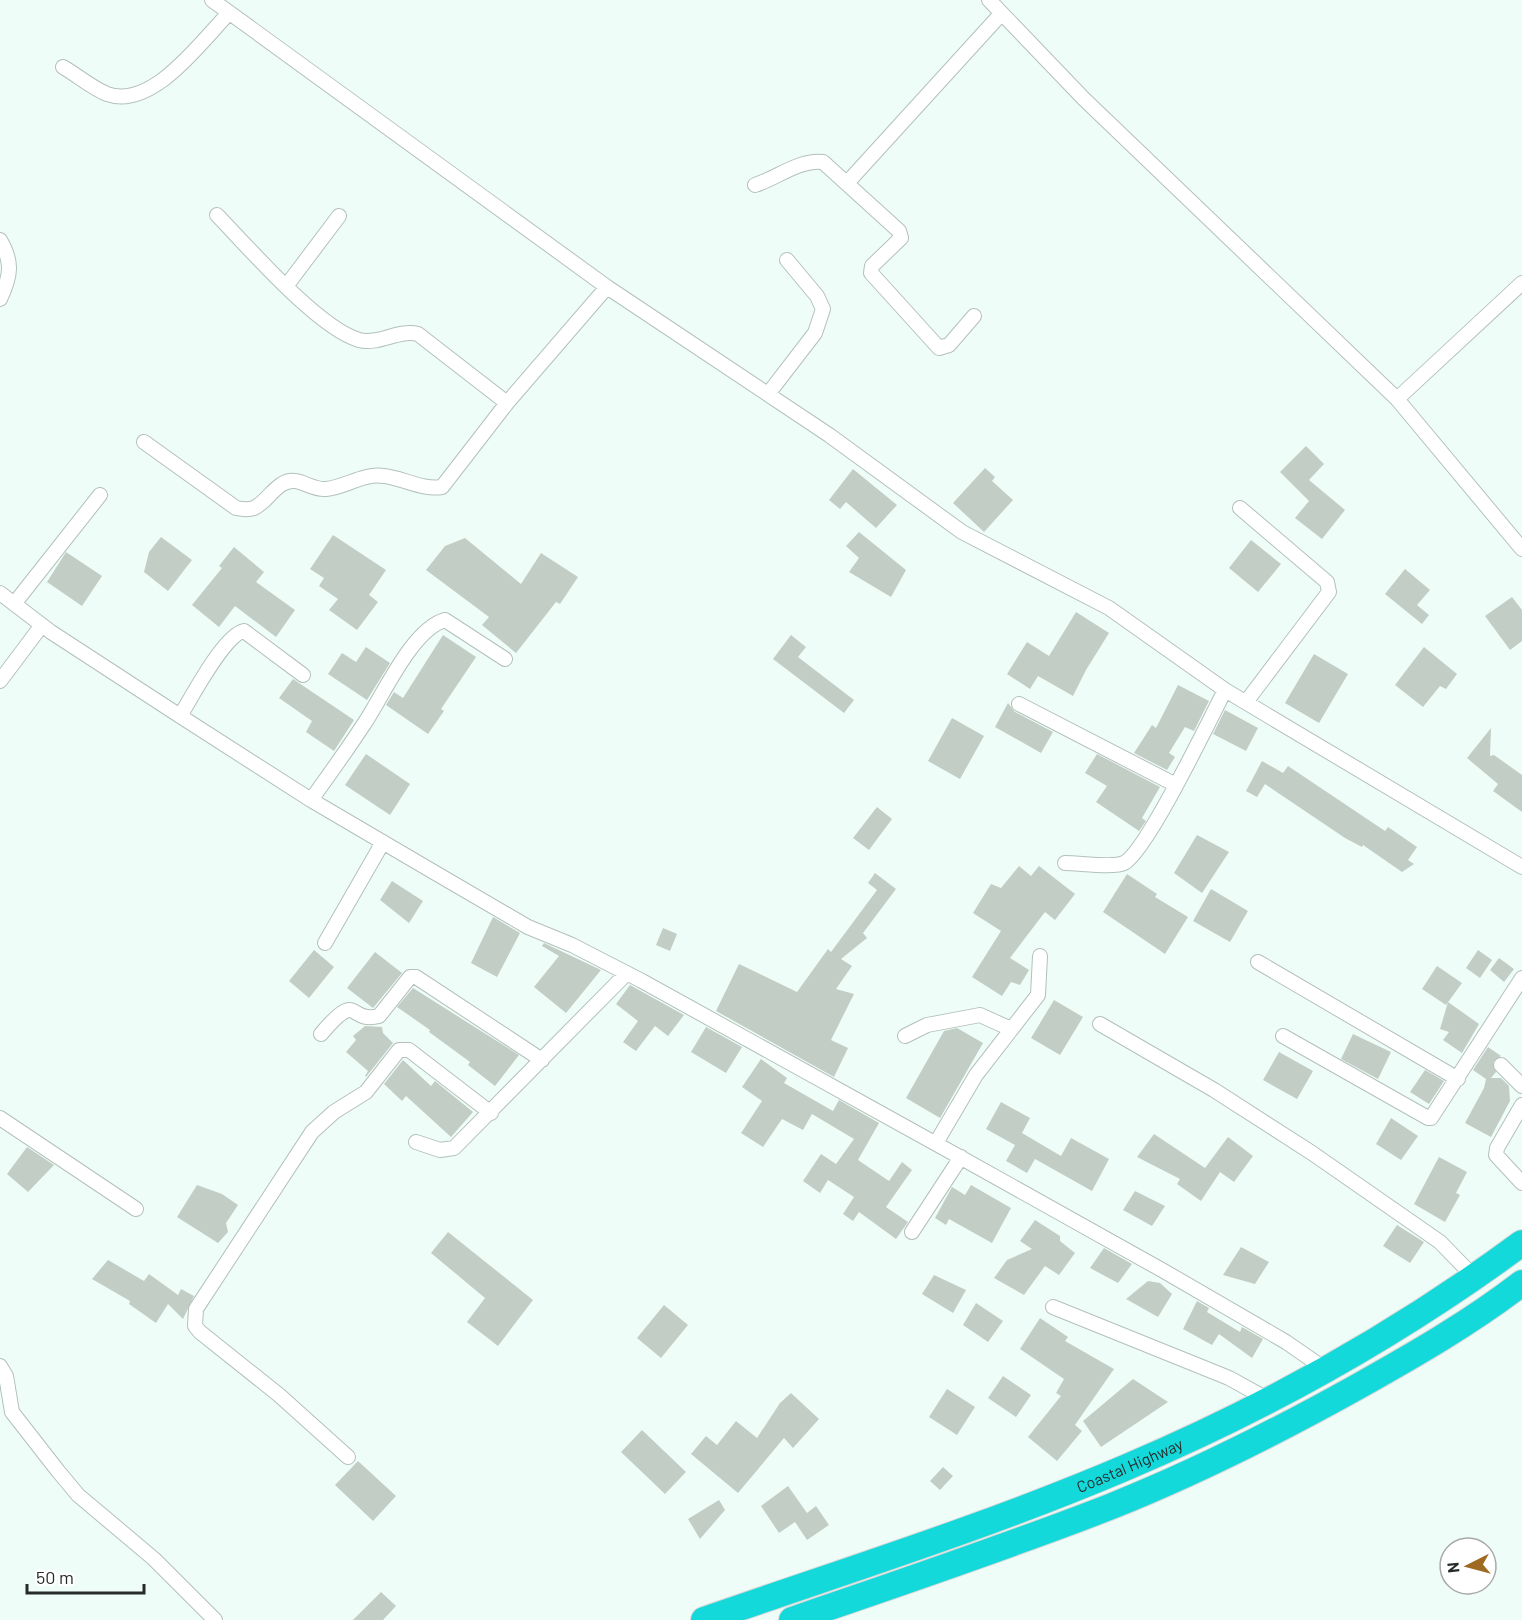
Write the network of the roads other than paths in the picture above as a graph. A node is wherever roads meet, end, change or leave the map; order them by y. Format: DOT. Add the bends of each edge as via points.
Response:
graph roads {
  1 [pos="212,0"];
  2 [pos="989,0"];
  3 [pos="228,14"];
  4 [pos="1001,14"];
  5 [pos="63,67"];
  6 [pos="847,183"];
  7 [pos="755,185"];
  8 [pos="217,215"];
  9 [pos="339,216"];
  10 [pos="0,240"];
  11 [pos="787,260"];
  12 [pos="1522,283"];
  13 [pos="287,285"];
  14 [pos="607,287"];
  15 [pos="0,299"];
  16 [pos="974,316"];
  17 [pos="768,394"];
  18 [pos="1397,399"];
  19 [pos="507,403"];
  20 [pos="144,442"];
  21 [pos="100,495"];
  22 [pos="1240,508"];
  23 [pos="1522,549"];
  24 [pos="0,593"];
  25 [pos="14,604"];
  26 [pos="42,625"];
  27 [pos="505,659"];
  28 [pos="303,675"];
  29 [pos="0,681"];
  30 [pos="1225,690"];
  31 [pos="1246,702"];
  32 [pos="1019,704"];
  33 [pos="180,716"];
  34 [pos="1176,784"];
  35 [pos="311,800"];
  36 [pos="383,843"];
  37 [pos="1065,863"];
  38 [pos="1522,867"];
  39 [pos="325,944"];
  40 [pos="1040,956"];
  41 [pos="1258,962"];
  42 [pos="626,974"];
  43 [pos="1522,978"];
  44 [pos="1100,1024"];
  45 [pos="1011,1029"];
  46 [pos="321,1034"];
  47 [pos="905,1036"];
  48 [pos="1283,1036"];
  49 [pos="542,1060"];
  50 [pos="1502,1065"];
  51 [pos="1458,1079"];
  52 [pos="1522,1086"];
  53 [pos="1522,1105"];
  54 [pos="491,1113"];
  55 [pos="0,1118"];
  56 [pos="416,1142"];
  57 [pos="936,1143"];
  58 [pos="961,1157"];
  59 [pos="1522,1183"];
  60 [pos="136,1209"];
  61 [pos="912,1232"];
  62 [pos="1522,1243"];
  63 [pos="1473,1276"];
  64 [pos="1522,1283"];
  65 [pos="1053,1307"];
  66 [pos="0,1366"];
  67 [pos="1325,1369"];
  68 [pos="1269,1400"];
  69 [pos="348,1457"];
  70 [pos="215,1620"];
  71 [pos="704,1620"];
  72 [pos="792,1620"];
  1 -- 3 [label="street"];
  2 -- 4 [label="street"];
  3 -- 5 [label="street" via="154,88 131,97 107,94"];
  3 -- 14 [label="street"];
  4 -- 6 [label="street"];
  4 -- 18 [label="street" via="1084,99"];
  6 -- 7 [label="street" via="817,161 804,162"];
  6 -- 16 [label="street" via="899,231 898,241 872,266 873,278 939,348 949,345"];
  8 -- 13 [label="street"];
  9 -- 13 [label="street"];
  10 -- 15 [label="street" via="10,256"];
  11 -- 17 [label="street" via="823,309 815,333"];
  12 -- 18 [label="street"];
  13 -- 19 [label="street" via="313,311 362,341 418,334"];
  14 -- 17 [label="street"];
  14 -- 19 [label="street"];
  17 -- 30 [label="street" via="962,532 1109,608"];
  18 -- 23 [label="street"];
  19 -- 20 [label="street" via="442,487 378,476 326,489 294,481 278,486 252,509 236,508"];
  21 -- 25 [label="street"];
  22 -- 31 [label="street" via="1329,587"];
  24 -- 25 [label="street"];
  25 -- 26 [label="street"];
  26 -- 29 [label="street"];
  26 -- 33 [label="street"];
  27 -- 35 [label="street" via="445,620 434,623 407,653"];
  28 -- 33 [label="street" via="244,631 237,633"];
  30 -- 31 [label="street"];
  30 -- 34 [label="street"];
  31 -- 38 [label="street"];
  32 -- 34 [label="street"];
  33 -- 35 [label="street"];
  34 -- 37 [label="street" via="1158,819 1127,862"];
  35 -- 36 [label="street"];
  36 -- 39 [label="street"];
  36 -- 42 [label="street" via="528,927"];
  40 -- 45 [label="street" via="1038,996"];
  41 -- 51 [label="street"];
  42 -- 49 [label="street"];
  42 -- 57 [label="street"];
  43 -- 51 [label="street"];
  44 -- 63 [label="street" via="1312,1153 1440,1242"];
  45 -- 47 [label="street" via="980,1015 927,1025"];
  45 -- 57 [label="street" via="976,1075"];
  46 -- 49 [label="street" via="345,1009 379,1016 410,977 416,977"];
  48 -- 51 [label="street" via="1428,1118 1434,1116"];
  49 -- 54 [label="street"];
  50 -- 52 [label="street"];
  53 -- 59 [label="street" via="1496,1155"];
  54 -- 56 [label="street" via="454,1148 440,1150"];
  54 -- 69 [label="street" via="409,1050 399,1050 366,1092 312,1132 193,1317 200,1332"];
  55 -- 60 [label="street"];
  57 -- 58 [label="street"];
  58 -- 61 [label="street"];
  58 -- 67 [label="street" via="1286,1342"];
  62 -- 63 [label="highway, Coastal Highway"];
  63 -- 67 [label="highway, Coastal Highway" via="1402,1326"];
  64 -- 72 [label="highway, Coastal Highway" via="1419,1352 1260,1440 1113,1506"];
  65 -- 68 [label="street" via="1229,1378"];
  66 -- 70 [label="street" via="6,1376 12,1412 58,1471"];
  67 -- 68 [label="highway, Coastal Highway"];
  68 -- 71 [label="highway, Coastal Highway" via="1079,1487"];
}
